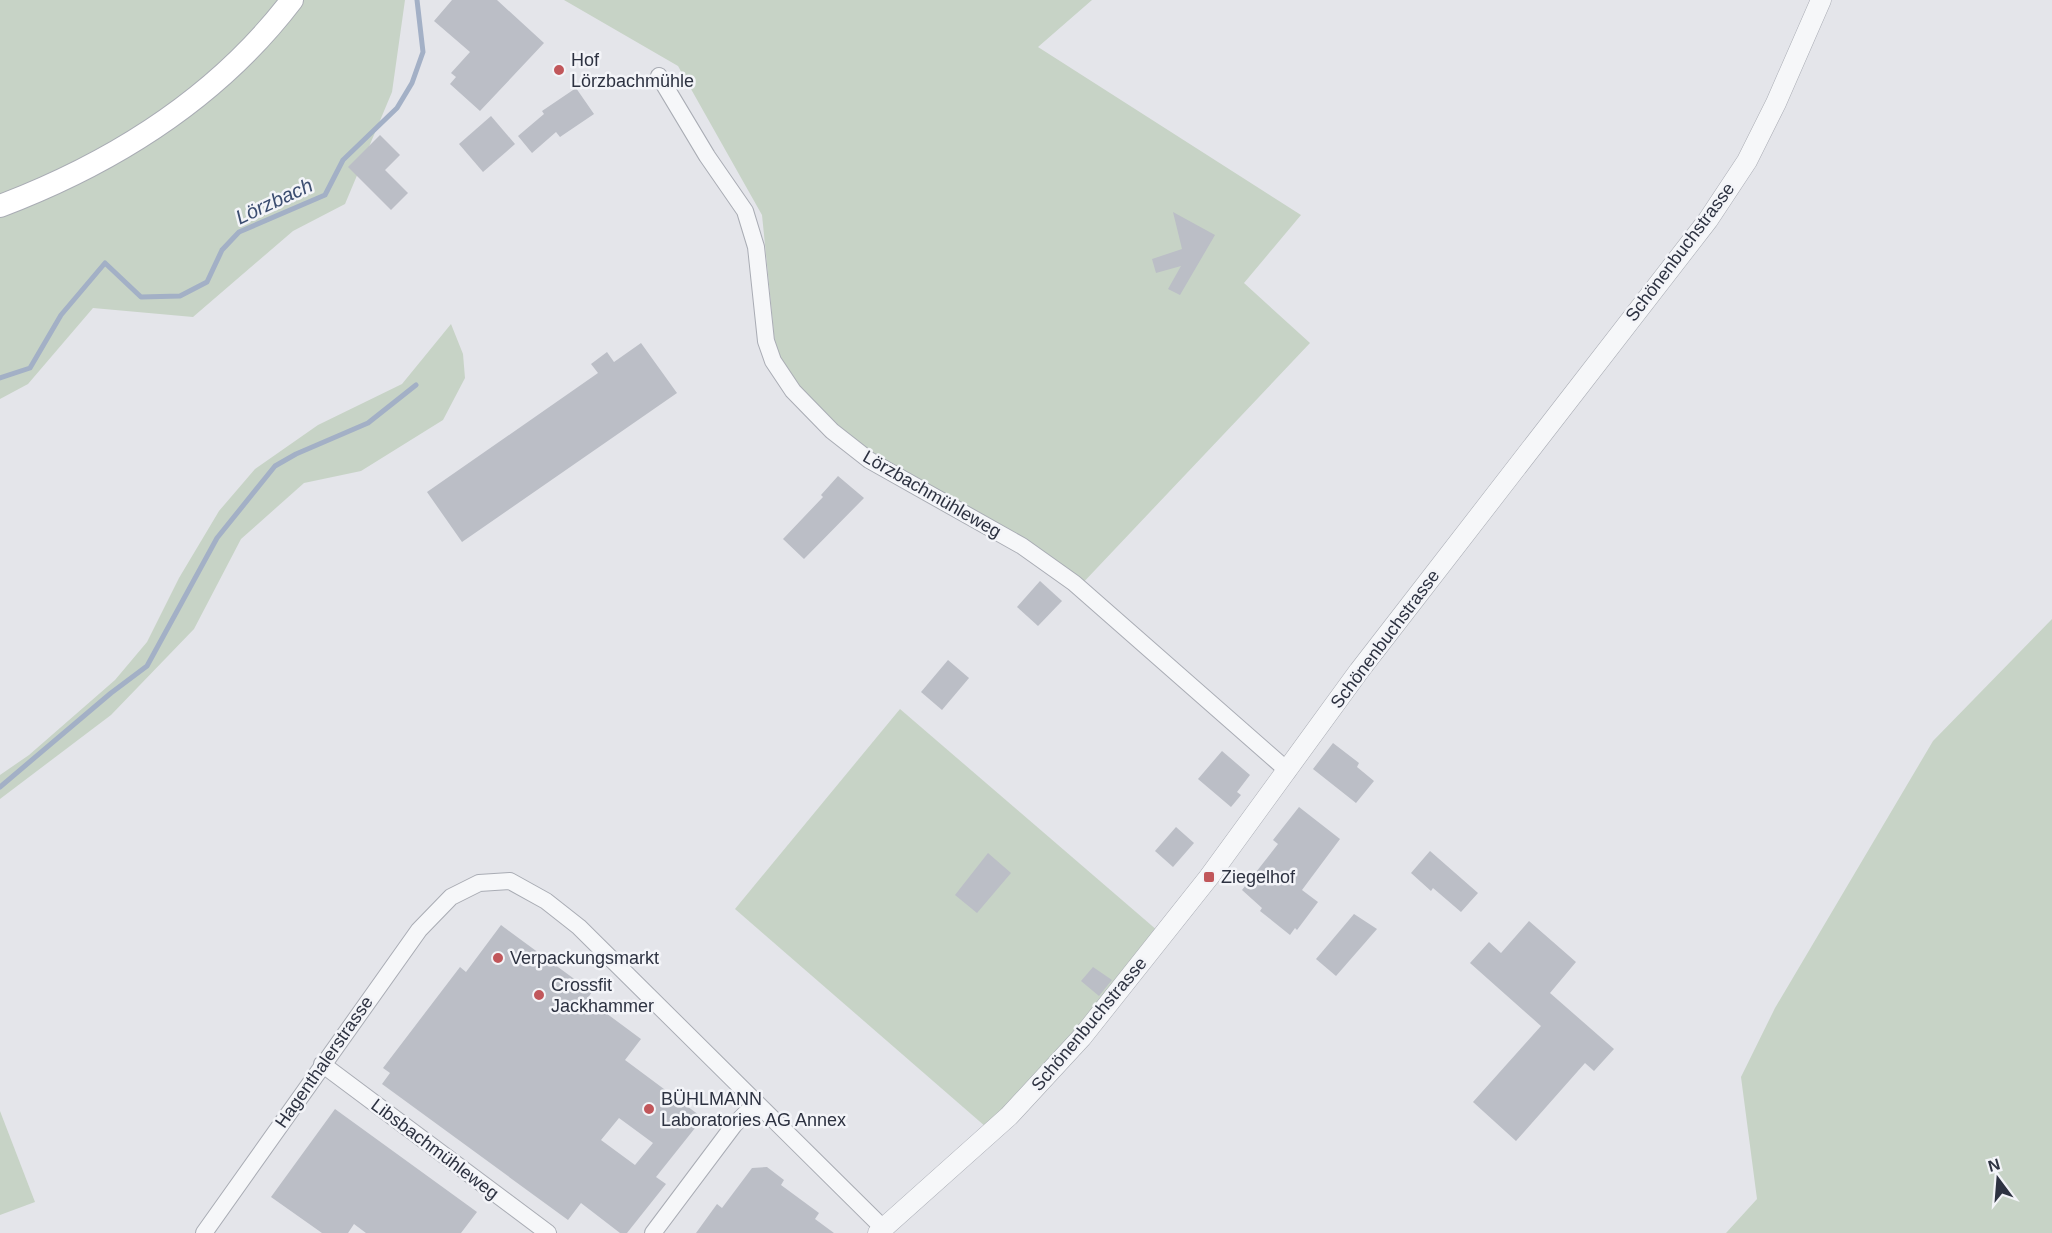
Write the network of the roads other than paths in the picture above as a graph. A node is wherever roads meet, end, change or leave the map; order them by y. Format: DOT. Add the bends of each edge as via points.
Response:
graph roads {
  1 [pos="292,0"];
  2 [pos="1821,0"];
  3 [pos="659,76"];
  4 [pos="0,206"];
  5 [pos="1288,771"];
  6 [pos="322,1064"];
  7 [pos="756,1103"];
  8 [pos="880,1230"];
  9 [pos="204,1233"];
  10 [pos="548,1233"];
  11 [pos="654,1233"];
  1 -- 4 [label="main road" via="213,85 151,132 91,165"];
  2 -- 5 [label="street, Schönenbuchstrasse" via="1747,161 1708,220 1359,671"];
  3 -- 5 [label="street, Lörzbachmühleweg" via="745,210 756,247 766,341 773,362 793,391 832,431 869,460 1022,546 1074,583"];
  5 -- 8 [label="street, Schönenbuchstrasse" via="1082,1037 1009,1116"];
  6 -- 7 [label="street, Hagenthalerstrasse" via="419,930 452,897 479,883 510,881 546,901 579,927"];
  6 -- 9 [label="street, Hagenthalerstrasse"];
  6 -- 10 [label="street, Libsbachmühleweg"];
  7 -- 8 [label="street, Hagenthalerstrasse"];
  7 -- 11 [label="street" via="734,1125"];
}
